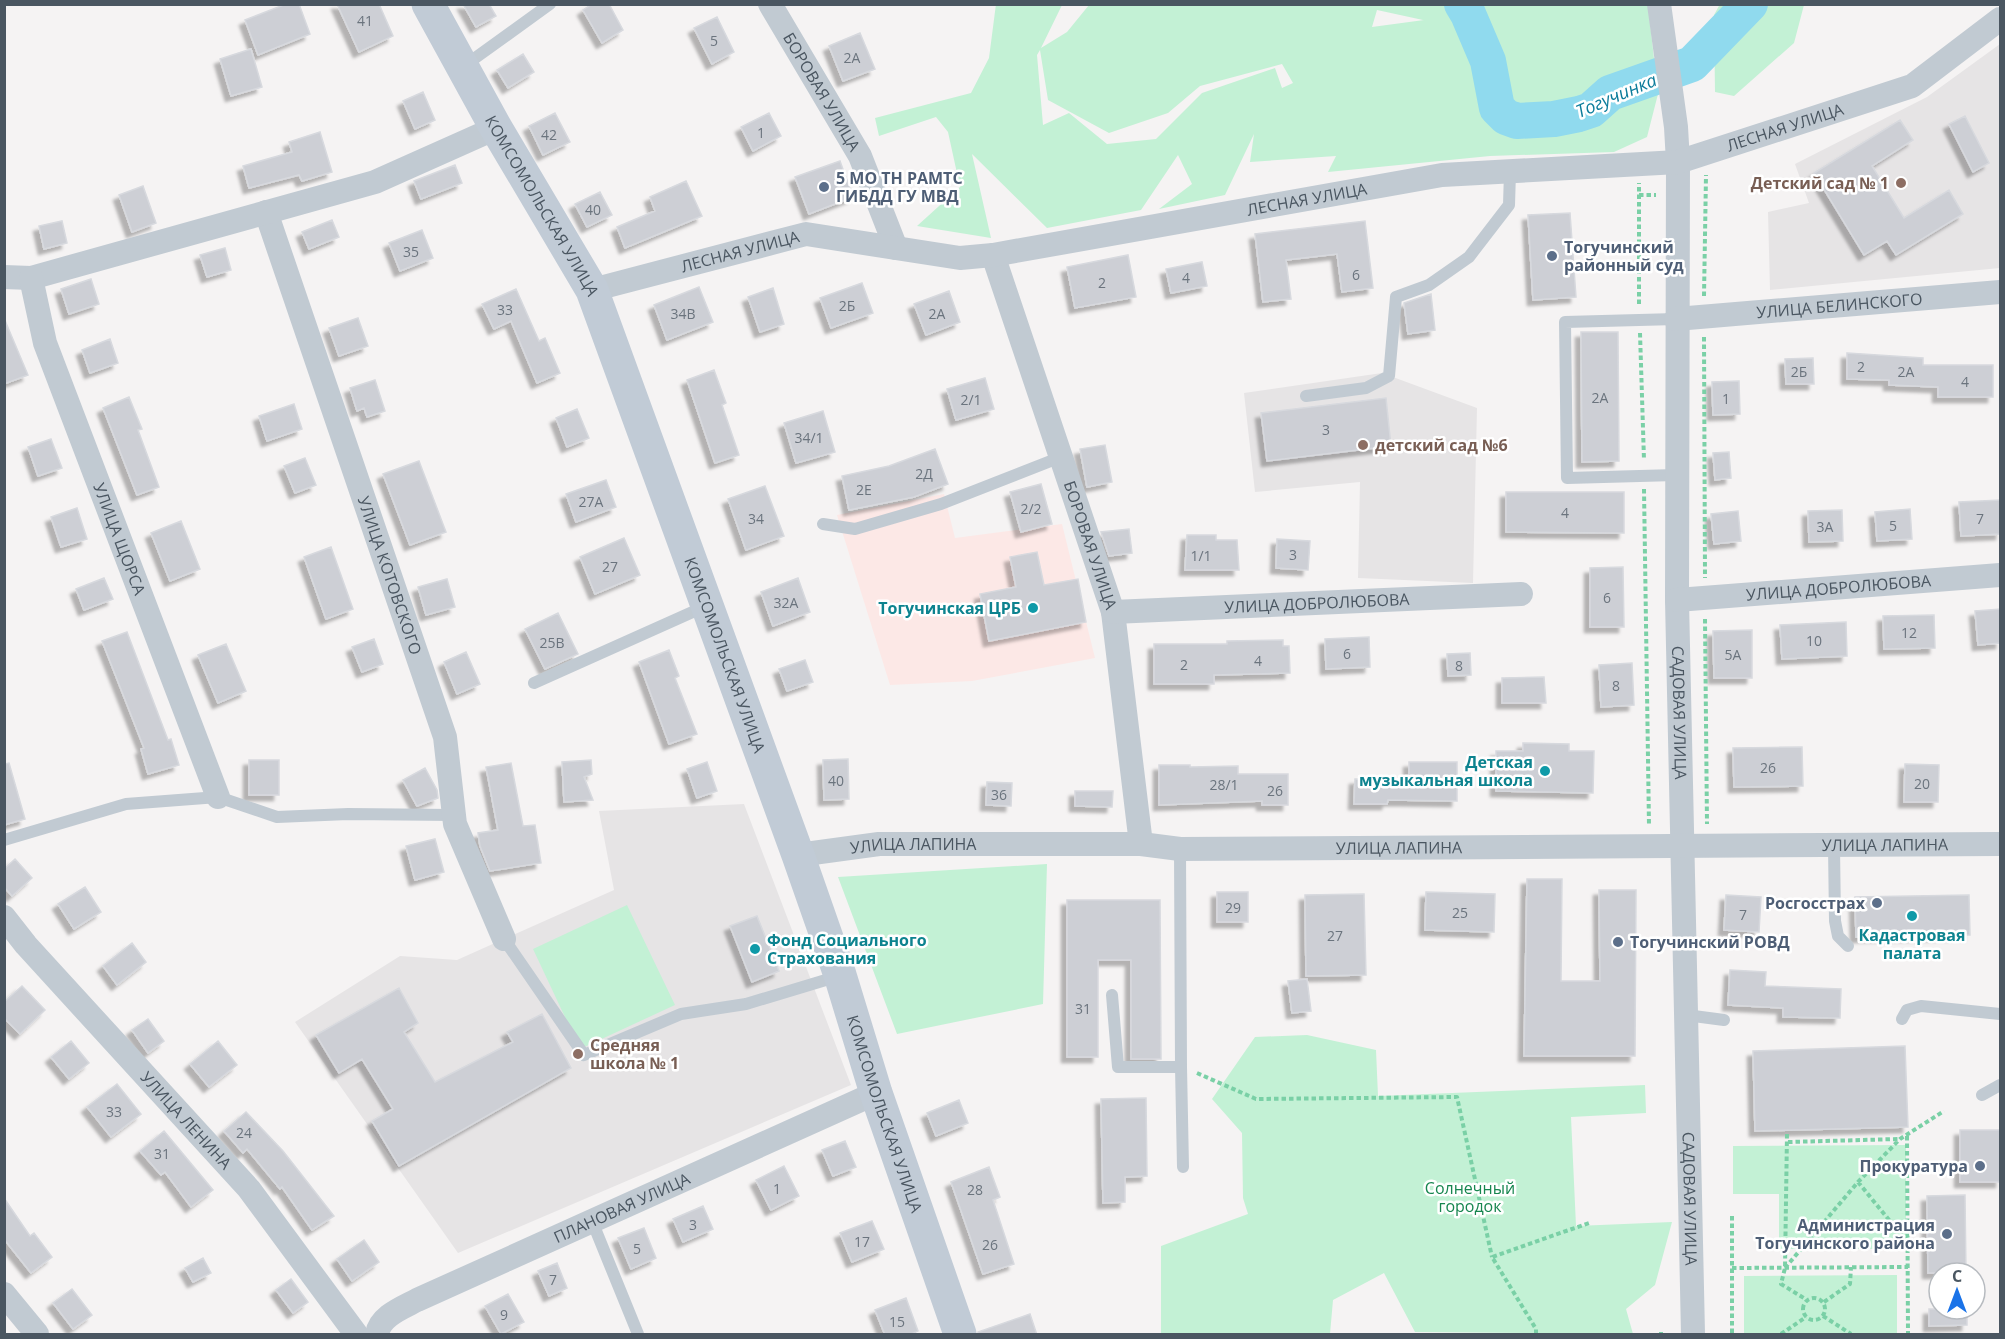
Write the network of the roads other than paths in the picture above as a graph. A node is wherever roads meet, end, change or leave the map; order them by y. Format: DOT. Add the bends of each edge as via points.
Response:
graph roads {
  1 [pos="428,4"];
  2 [pos="550,4"];
  3 [pos="770,4"];
  4 [pos="1679,4"];
  5 [pos="1660,15"];
  6 [pos="2001,19"];
  7 [pos="463,66"];
  8 [pos="495,128"];
  9 [pos="1678,162"];
  10 [pos="1510,171"];
  11 [pos="266,212"];
  12 [pos="896,248"];
  13 [pos="993,255"];
  14 [pos="4,277"];
  15 [pos="30,279"];
  16 [pos="592,290"];
  17 [pos="2001,292"];
  18 [pos="1676,319"];
  19 [pos="1306,396"];
  20 [pos="1061,457"];
  21 [pos="1676,475"];
  22 [pos="823,524"];
  23 [pos="2001,575"];
  24 [pos="1521,594"];
  25 [pos="1677,600"];
  26 [pos="707,605"];
  27 [pos="1113,612"];
  28 [pos="534,683"];
  29 [pos="218,797"];
  30 [pos="454,815"];
  31 [pos="4,840"];
  32 [pos="1141,844"];
  33 [pos="2001,844"];
  34 [pos="1834,846"];
  35 [pos="1682,847"];
  36 [pos="1180,849"];
  37 [pos="798,855"];
  38 [pos="4,917"];
  39 [pos="504,939"];
  40 [pos="1848,946"];
  41 [pos="15,949"];
  42 [pos="840,975"];
  43 [pos="1112,995"];
  44 [pos="2001,1014"];
  45 [pos="1686,1015"];
  46 [pos="1902,1019"];
  47 [pos="1724,1020"];
  48 [pos="1181,1067"];
  49 [pos="2001,1085"];
  50 [pos="876,1093"];
  51 [pos="1982,1095"];
  52 [pos="1183,1167"];
  53 [pos="592,1221"];
  54 [pos="4,1294"];
  55 [pos="33,1333"];
  56 [pos="356,1335"];
  57 [pos="377,1335"];
  58 [pos="638,1335"];
  59 [pos="960,1335"];
  60 [pos="1693,1335"];
  1 -- 7 [label="main road, КОМСОМОЛЬСКАЯ УЛИЦА"];
  2 -- 7 [label="lane"];
  3 -- 12 [label="street, БОРОВАЯ УЛИЦА" via="860,156"];
  4 -- 5 [label="street"];
  5 -- 9 [label="street, САДОВАЯ УЛИЦА"];
  6 -- 9 [label="street, ЛЕСНАЯ УЛИЦА" via="1912,86"];
  7 -- 8 [label="main road, КОМСОМОЛЬСКАЯ УЛИЦА"];
  8 -- 11 [label="street" via="375,182"];
  8 -- 16 [label="main road, КОМСОМОЛЬСКАЯ УЛИЦА"];
  9 -- 10 [label="street, ЛЕСНАЯ УЛИЦА"];
  9 -- 18 [label="street, САДОВАЯ УЛИЦА"];
  10 -- 13 [label="street, ЛЕСНАЯ УЛИЦА" via="1442,176"];
  10 -- 19 [label="lane" via="1509,205 1469,257 1429,285 1396,297 1389,376 1366,388"];
  11 -- 15 [label="street"];
  11 -- 30 [label="street, УЛИЦА КОТОВСКОГО" via="445,737"];
  12 -- 13 [label="street, ЛЕСНАЯ УЛИЦА" via="960,258"];
  12 -- 16 [label="street, ЛЕСНАЯ УЛИЦА" via="806,234"];
  13 -- 20 [label="street, БОРОВАЯ УЛИЦА"];
  14 -- 15 [label="street"];
  15 -- 29 [label="street, УЛИЦА ЩОРСА" via="45,343"];
  16 -- 26 [label="main road, КОМСОМОЛЬСКАЯ УЛИЦА"];
  17 -- 18 [label="street, УЛИЦА БЕЛИНСКОГО"];
  18 -- 21 [label="street, САДОВАЯ УЛИЦА"];
  18 -- 21 [label="lane" via="1565,322 1567,478"];
  20 -- 22 [label="lane" via="941,504 866,526 855,529"];
  20 -- 27 [label="street, БОРОВАЯ УЛИЦА"];
  21 -- 25 [label="street, САДОВАЯ УЛИЦА"];
  23 -- 25 [label="street, УЛИЦА ДОБРОЛЮБОВА"];
  24 -- 27 [label="street, УЛИЦА ДОБРОЛЮБОВА"];
  25 -- 35 [label="street, САДОВАЯ УЛИЦА"];
  26 -- 28 [label="lane"];
  26 -- 37 [label="main road, КОМСОМОЛЬСКАЯ УЛИЦА"];
  27 -- 32 [label="street, БОРОВАЯ УЛИЦА"];
  29 -- 30 [label="lane" via="277,817"];
  29 -- 31 [label="lane" via="126,804"];
  30 -- 39 [label="street, УЛИЦА КОТОВСКОГО"];
  32 -- 36 [label="street, УЛИЦА ЛАПИНА"];
  32 -- 37 [label="street, УЛИЦА ЛАПИНА" via="879,844"];
  33 -- 34 [label="street, УЛИЦА ЛАПИНА"];
  34 -- 35 [label="street, УЛИЦА ЛАПИНА"];
  34 -- 40 [label="lane" via="1835,921 1838,936"];
  35 -- 36 [label="street, УЛИЦА ЛАПИНА"];
  35 -- 45 [label="street, САДОВАЯ УЛИЦА"];
  36 -- 48 [label="lane"];
  37 -- 42 [label="main road, КОМСОМОЛЬСКАЯ УЛИЦА"];
  38 -- 41 [label="street, УЛИЦА ЛЕНИНА"];
  39 -- 42 [label="lane" via="584,1055 681,1014 746,1004"];
  41 -- 56 [label="street, УЛИЦА ЛЕНИНА" via="249,1189"];
  42 -- 50 [label="main road, КОМСОМОЛЬСКАЯ УЛИЦА"];
  43 -- 48 [label="lane" via="1118,1067"];
  44 -- 46 [label="lane" via="1921,1006 1907,1010"];
  45 -- 47 [label="lane"];
  45 -- 60 [label="street, САДОВАЯ УЛИЦА"];
  48 -- 52 [label="lane"];
  49 -- 51 [label="lane"];
  50 -- 53 [label="street, ПЛАНОВАЯ УЛИЦА"];
  50 -- 59 [label="main road, КОМСОМОЛЬСКАЯ УЛИЦА"];
  53 -- 57 [label="street, ПЛАНОВАЯ УЛИЦА" via="392,1313 378,1328"];
  53 -- 58 [label="lane"];
  54 -- 55 [label="street"];
}
